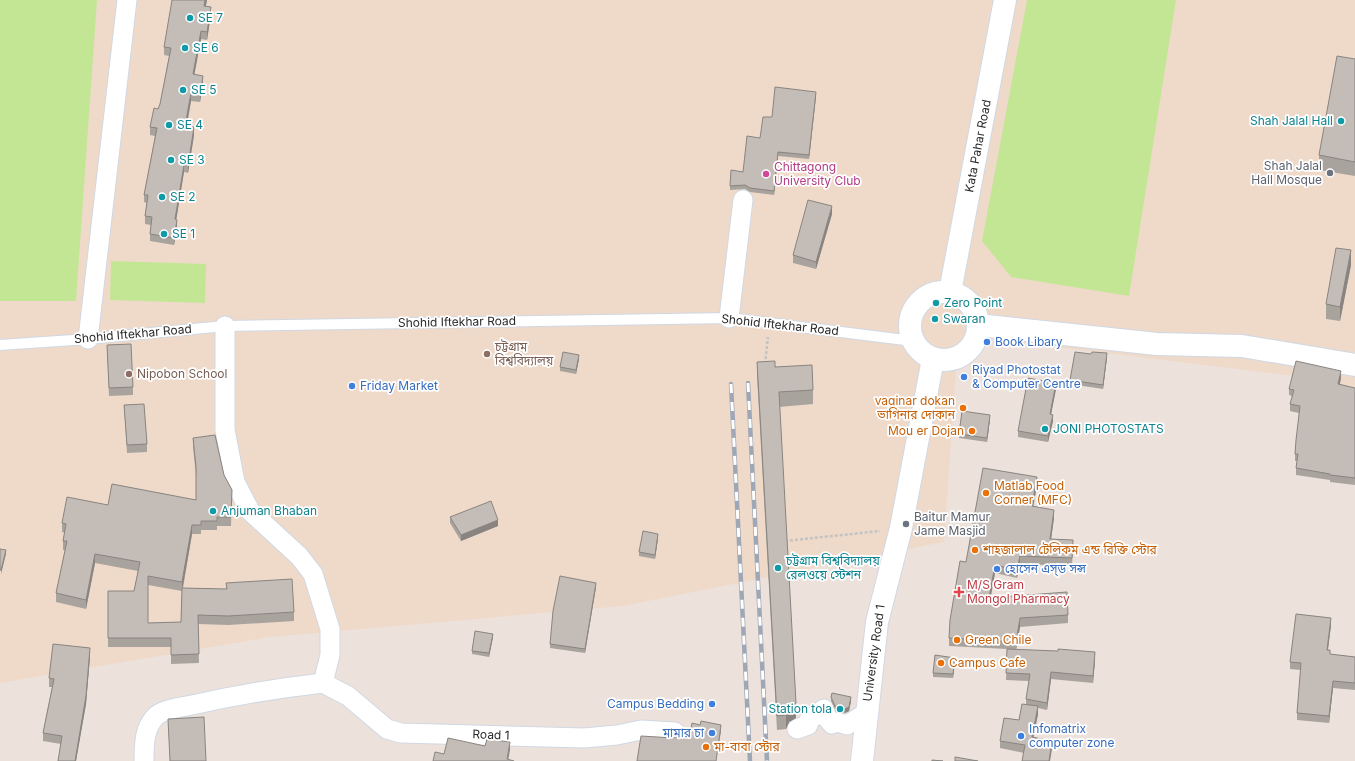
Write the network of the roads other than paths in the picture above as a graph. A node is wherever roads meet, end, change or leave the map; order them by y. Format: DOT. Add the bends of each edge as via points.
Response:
graph roads {
  1 [pos="127,0"];
  2 [pos="1005,0"];
  3 [pos="743,200"];
  4 [pos="957,251"];
  5 [pos="950,292"];
  6 [pos="729,318"];
  7 [pos="978,325"];
  8 [pos="225,326"];
  9 [pos="88,339"];
  10 [pos="913,341"];
  11 [pos="0,345"];
  12 [pos="933,359"];
  13 [pos="1355,366"];
  14 [pos="323,683"];
  15 [pos="866,713"];
  16 [pos="797,729"];
  17 [pos="675,732"];
  18 [pos="144,761"];
  19 [pos="862,761"];
  1 -- 9 [label="street"];
  2 -- 4 [label="street, Kata Pahar Road"];
  2 -- 5 [label="street, Kata Pahar Road"];
  3 -- 6 [label="street"];
  5 -- 7 [label="street" via="967,300 973,307"];
  5 -- 10 [label="street" via="929,295 920,301 910,320"];
  6 -- 8 [label="lane, Shohid Iftekhar Road"];
  6 -- 10 [label="lane, Shohid Iftekhar Road"];
  7 -- 12 [label="street" via="977,336 964,354 955,359"];
  7 -- 13 [label="street" via="1157,344 1242,346"];
  8 -- 9 [label="lane, Shohid Iftekhar Road"];
  8 -- 14 [label="street" via="225,430 235,482 250,511 299,556 313,574 330,629 330,655"];
  9 -- 11 [label="lane, Shohid Iftekhar Road"];
  10 -- 12 [label="street" via="925,355"];
  12 -- 15 [label="street, University Road 1" via="901,528 876,622"];
  14 -- 17 [label="street, Road 1" via="348,696 387,730 401,733 584,738 641,730"];
  14 -- 18 [label="street" via="248,693 158,715 147,729"];
  15 -- 16 [label="street" via="847,725 837,722 832,724 824,709 809,720 808,725"];
  15 -- 19 [label="street, University Road 1"];
}
